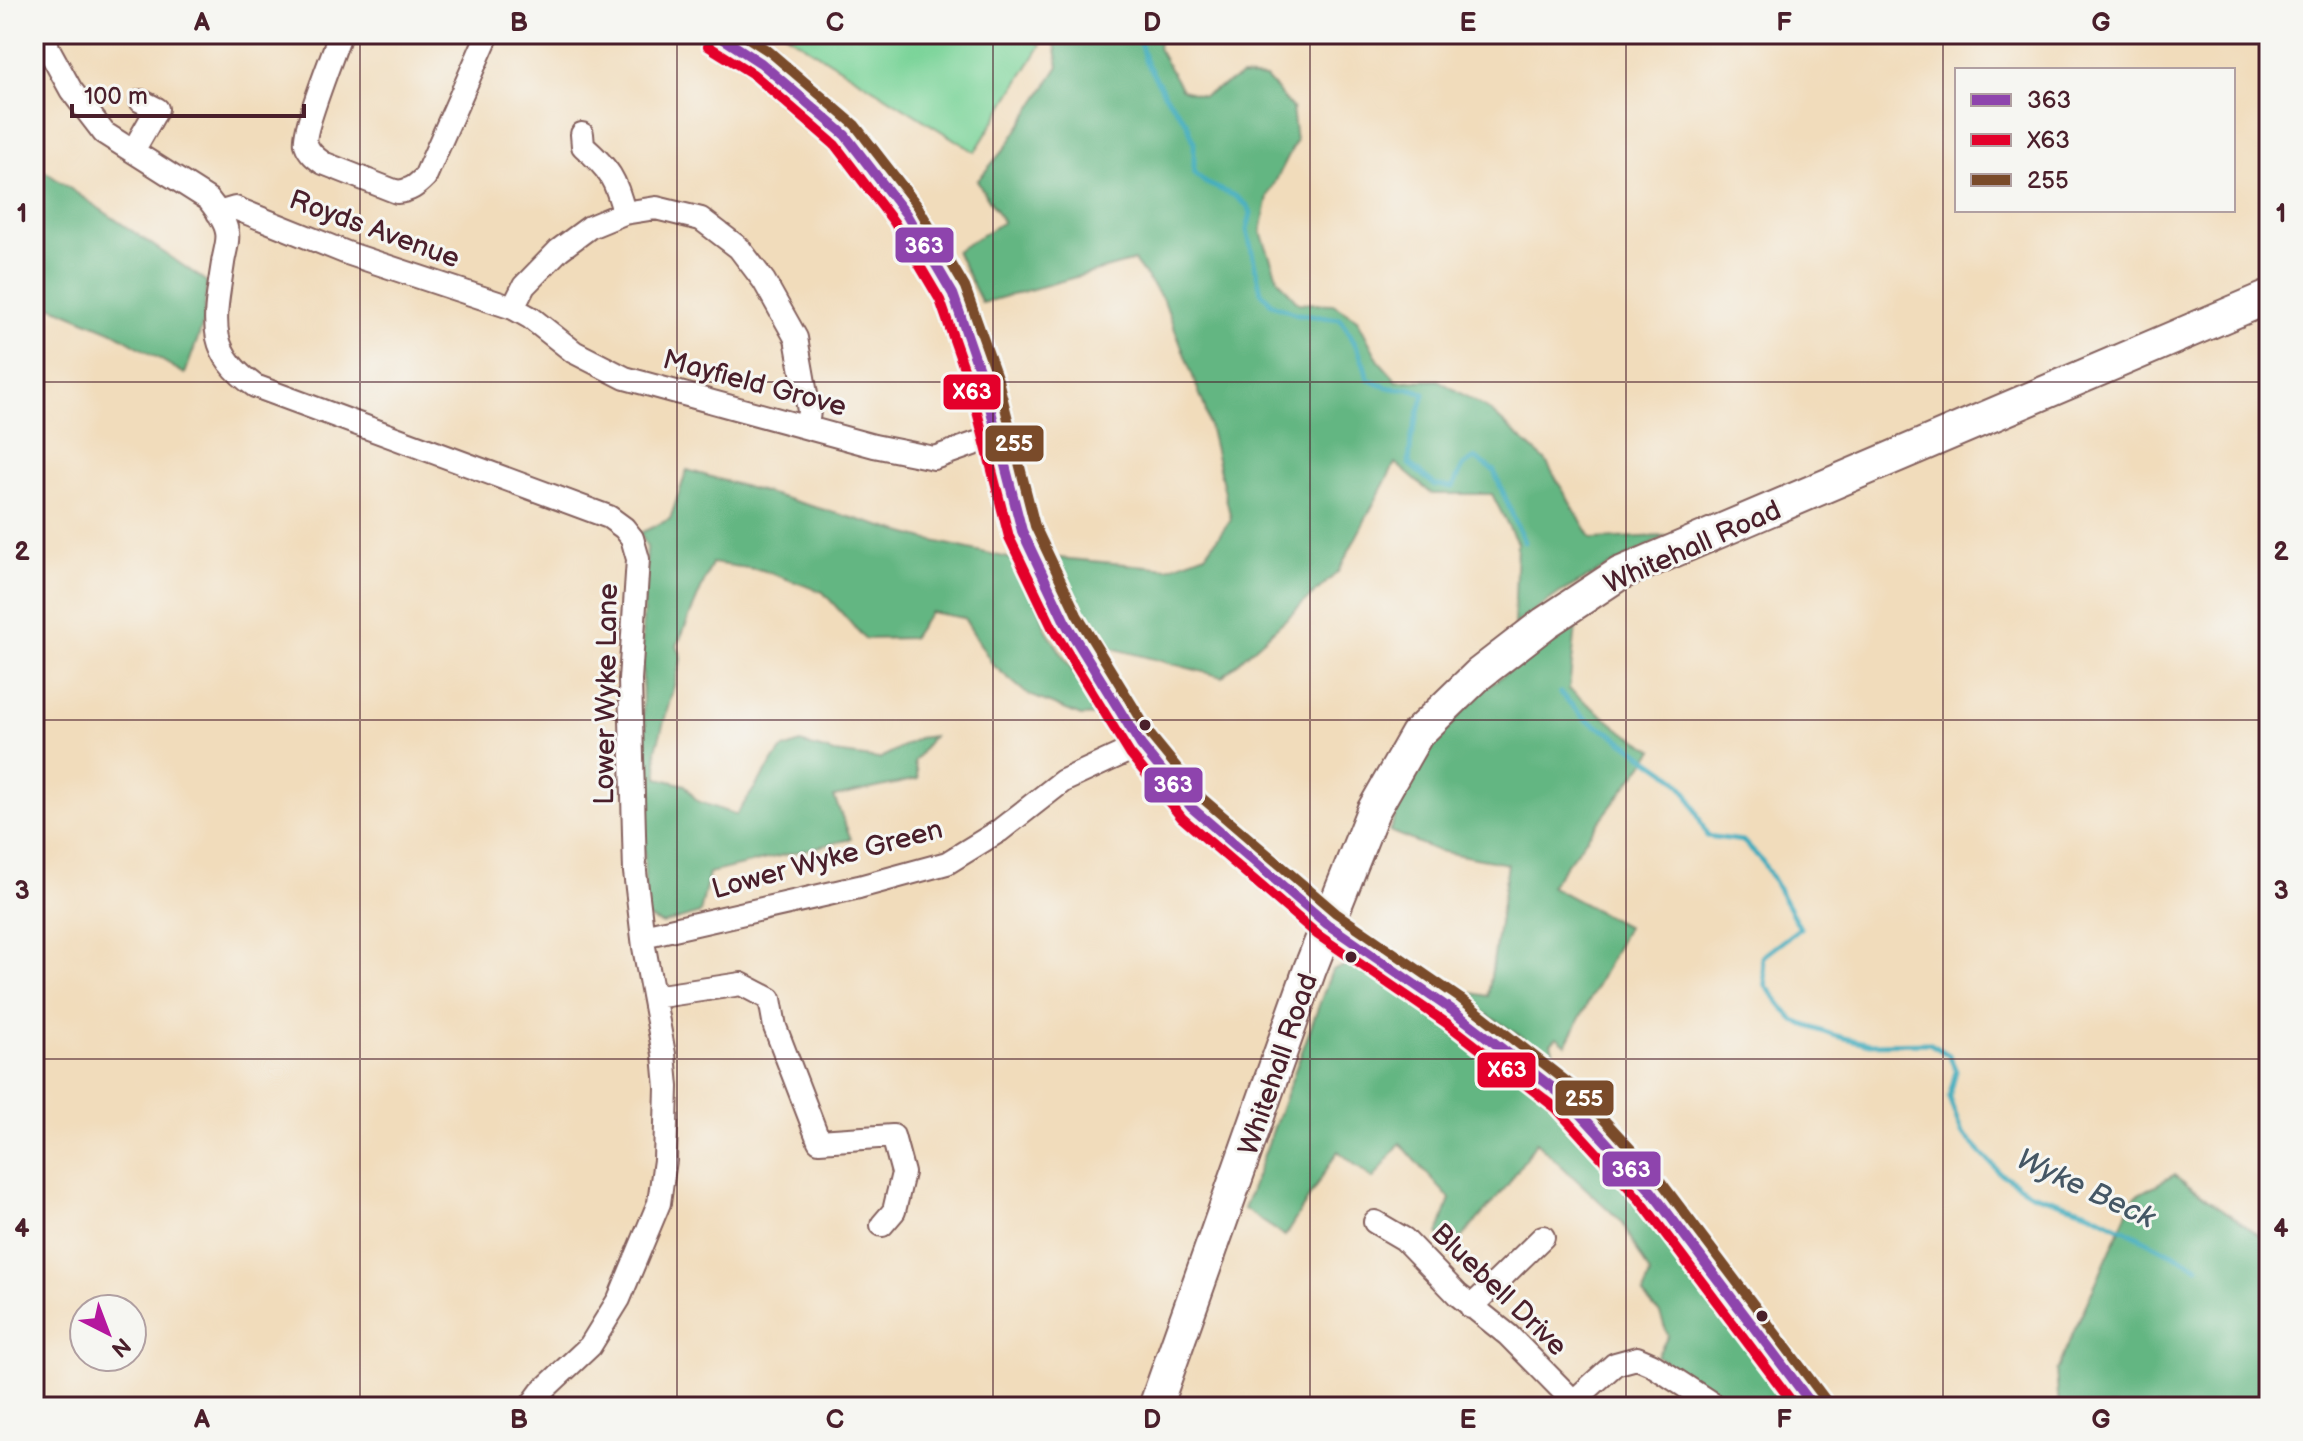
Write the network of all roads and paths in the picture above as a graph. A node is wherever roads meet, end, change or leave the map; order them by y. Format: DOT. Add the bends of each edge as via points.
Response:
graph roads {
  1 [pos="45,34"];
  2 [pos="340,34"];
  3 [pos="488,34"];
  4 [pos="716,34"];
  5 [pos="156,108"];
  6 [pos="582,134"];
  7 [pos="133,151"];
  8 [pos="218,213"];
  9 [pos="624,213"];
  10 [pos="2269,297"];
  11 [pos="513,308"];
  12 [pos="807,427"];
  13 [pos="996,436"];
  14 [pos="1141,745"];
  15 [pos="1327,924"];
  16 [pos="643,936"];
  17 [pos="654,997"];
  18 [pos="1375,1222"];
  19 [pos="882,1225"];
  20 [pos="1543,1237"];
  21 [pos="1471,1307"];
  22 [pos="1576,1404"];
  23 [pos="530,1407"];
  24 [pos="1155,1407"];
  25 [pos="1717,1407"];
  26 [pos="1814,1407"];
  1 -- 7 [label="street" via="71,90 104,133"];
  2 -- 3 [label="street" via="305,138 307,147 323,163 397,192 425,177"];
  4 -- 13 [label="main road" via="761,63 845,135 906,214 953,294"];
  5 -- 7 [label="street"];
  6 -- 9 [label="street" via="583,146 606,166"];
  7 -- 8 [label="street" via="208,199"];
  8 -- 11 [label="street, Royds Avenue" via="235,208 347,253"];
  8 -- 16 [label="street, Lower Wyke Lane" via="228,233 214,321 218,342 239,375 255,386 609,517 632,538 638,559 630,680 635,872"];
  9 -- 11 [label="street" via="590,227 559,250 524,286"];
  9 -- 12 [label="street" via="656,208 701,219 739,248 796,338"];
  10 -- 15 [label="highway, Whitehall Road" via="1619,574 1545,623 1479,674 1417,734 1373,811"];
  11 -- 12 [label="street, Mayfield Grove" via="574,352 625,378"];
  12 -- 13 [label="street, Mayfield Grove" via="934,458"];
  13 -- 14 [label="main road" via="1022,531 1065,622"];
  14 -- 15 [label="main road" via="1192,808"];
  14 -- 16 [label="street, Lower Wyke Green" via="1063,781 947,863"];
  15 -- 24 [label="highway, Whitehall Road"];
  15 -- 26 [label="main road" via="1566,1098 1651,1191"];
  16 -- 17 [label="street, Lower Wyke Lane"];
  17 -- 19 [label="street" via="741,984 770,999 775,1027 819,1141 893,1136 903,1173 894,1211"];
  17 -- 23 [label="street, Lower Wyke Lane" via="667,1087 659,1203 619,1299 590,1346"];
  18 -- 21 [label="street, Bluebell Drive" via="1404,1239"];
  20 -- 21 [label="street"];
  21 -- 22 [label="street, Bluebell Drive" via="1508,1335"];
  22 -- 25 [label="street" via="1615,1364 1637,1358"];
}
